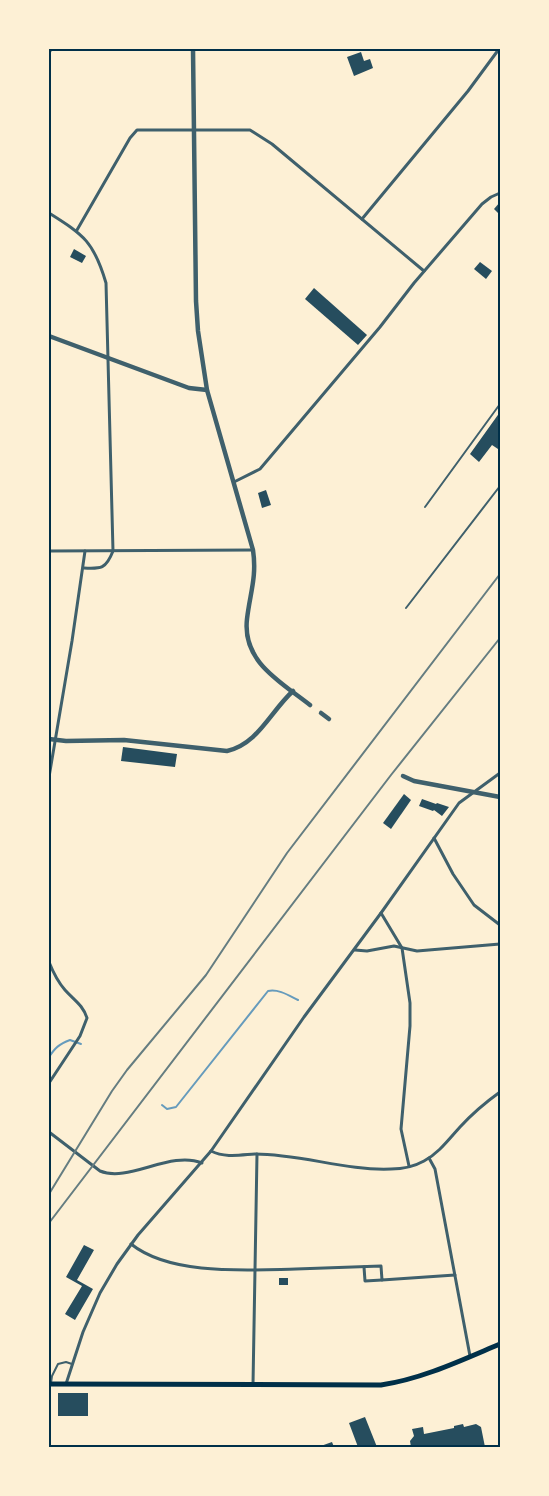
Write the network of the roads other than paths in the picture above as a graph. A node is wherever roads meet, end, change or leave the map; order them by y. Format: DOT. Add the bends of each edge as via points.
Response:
graph roads {
  1 [pos="51,49"];
  2 [pos="194,49"];
  3 [pos="499,49"];
  4 [pos="49,53"];
  5 [pos="194,130"];
  6 [pos="500,193"];
  7 [pos="49,213"];
  8 [pos="362,219"];
  9 [pos="77,230"];
  10 [pos="424,272"];
  11 [pos="49,336"];
  12 [pos="108,359"];
  13 [pos="207,390"];
  14 [pos="500,404"];
  15 [pos="234,482"];
  16 [pos="500,486"];
  17 [pos="425,507"];
  18 [pos="85,550"];
  19 [pos="253,550"];
  20 [pos="49,551"];
  21 [pos="113,551"];
  22 [pos="84,568"];
  23 [pos="406,608"];
  24 [pos="293,691"];
  25 [pos="310,705"];
  26 [pos="321,714"];
  27 [pos="329,719"];
  28 [pos="49,739"];
  29 [pos="55,741"];
  30 [pos="500,773"];
  31 [pos="402,776"];
  32 [pos="49,777"];
  33 [pos="473,792"];
  34 [pos="500,797"];
  35 [pos="434,838"];
  36 [pos="381,913"];
  37 [pos="500,926"];
  38 [pos="500,944"];
  39 [pos="402,948"];
  40 [pos="354,950"];
  41 [pos="49,962"];
  42 [pos="49,1083"];
  43 [pos="500,1092"];
  44 [pos="49,1132"];
  45 [pos="211,1151"];
  46 [pos="257,1154"];
  47 [pos="429,1158"];
  48 [pos="202,1163"];
  49 [pos="409,1166"];
  50 [pos="131,1244"];
  51 [pos="364,1267"];
  52 [pos="255,1270"];
  53 [pos="455,1275"];
  54 [pos="382,1280"];
  55 [pos="500,1344"];
  56 [pos="470,1356"];
  57 [pos="72,1364"];
  58 [pos="50,1384"];
  59 [pos="66,1384"];
  60 [pos="253,1386"];
  1 -- 4 [label="street"];
  2 -- 5 [label="street"];
  3 -- 8 [label="street"];
  5 -- 8 [label="street" via="256,132"];
  5 -- 9 [label="street" via="137,130 132,134"];
  5 -- 13 [label="street" via="196,301"];
  6 -- 10 [label="street" via="482,204"];
  7 -- 9 [label="street"];
  8 -- 10 [label="street"];
  9 -- 12 [label="street" via="100,262 106,283"];
  10 -- 15 [label="street" via="260,469"];
  11 -- 12 [label="street"];
  12 -- 13 [label="street" via="189,388"];
  12 -- 21 [label="street"];
  13 -- 15 [label="street"];
  14 -- 17 [label="lane"];
  15 -- 19 [label="street"];
  16 -- 23 [label="lane"];
  18 -- 20 [label="street"];
  18 -- 21 [label="street"];
  18 -- 22 [label="street"];
  19 -- 21 [label="street"];
  19 -- 24 [label="street" via="255,567 247,639 260,665"];
  21 -- 22 [label="street" via="103,567"];
  22 -- 29 [label="street"];
  24 -- 25 [label="street"];
  24 -- 29 [label="street" via="248,743 227,752 117,740"];
  26 -- 27 [label="street"];
  28 -- 29 [label="street"];
  29 -- 32 [label="street"];
  30 -- 33 [label="street"];
  31 -- 33 [label="street"];
  33 -- 34 [label="street"];
  33 -- 35 [label="street" via="459,803"];
  35 -- 36 [label="street"];
  35 -- 37 [label="street" via="474,905"];
  36 -- 39 [label="street"];
  36 -- 40 [label="street"];
  38 -- 39 [label="street" via="417,951"];
  39 -- 40 [label="street"];
  39 -- 49 [label="street" via="410,1026 401,1129"];
  40 -- 45 [label="street"];
  41 -- 42 [label="street" via="65,990 84,1008 87,1018 80,1036"];
  43 -- 47 [label="street"];
  44 -- 48 [label="street" via="106,1173 126,1172 183,1159"];
  45 -- 46 [label="street" via="228,1156"];
  45 -- 48 [label="street"];
  46 -- 49 [label="street" via="370,1168"];
  46 -- 52 [label="street"];
  47 -- 49 [label="street"];
  47 -- 53 [label="street" via="436,1169"];
  48 -- 50 [label="street"];
  50 -- 52 [label="street" via="158,1258 188,1266"];
  50 -- 57 [label="street" via="100,1293"];
  51 -- 52 [label="street"];
  51 -- 54 [label="street" via="381,1266"];
  51 -- 54 [label="street" via="365,1281"];
  52 -- 60 [label="street"];
  53 -- 54 [label="street"];
  53 -- 56 [label="street"];
  55 -- 56 [label="main road"];
  56 -- 60 [label="main road" via="422,1375 381,1385"];
  57 -- 58 [label="lane" via="58,1364"];
  57 -- 59 [label="street"];
  58 -- 59 [label="main road"];
  59 -- 60 [label="main road"];
}
